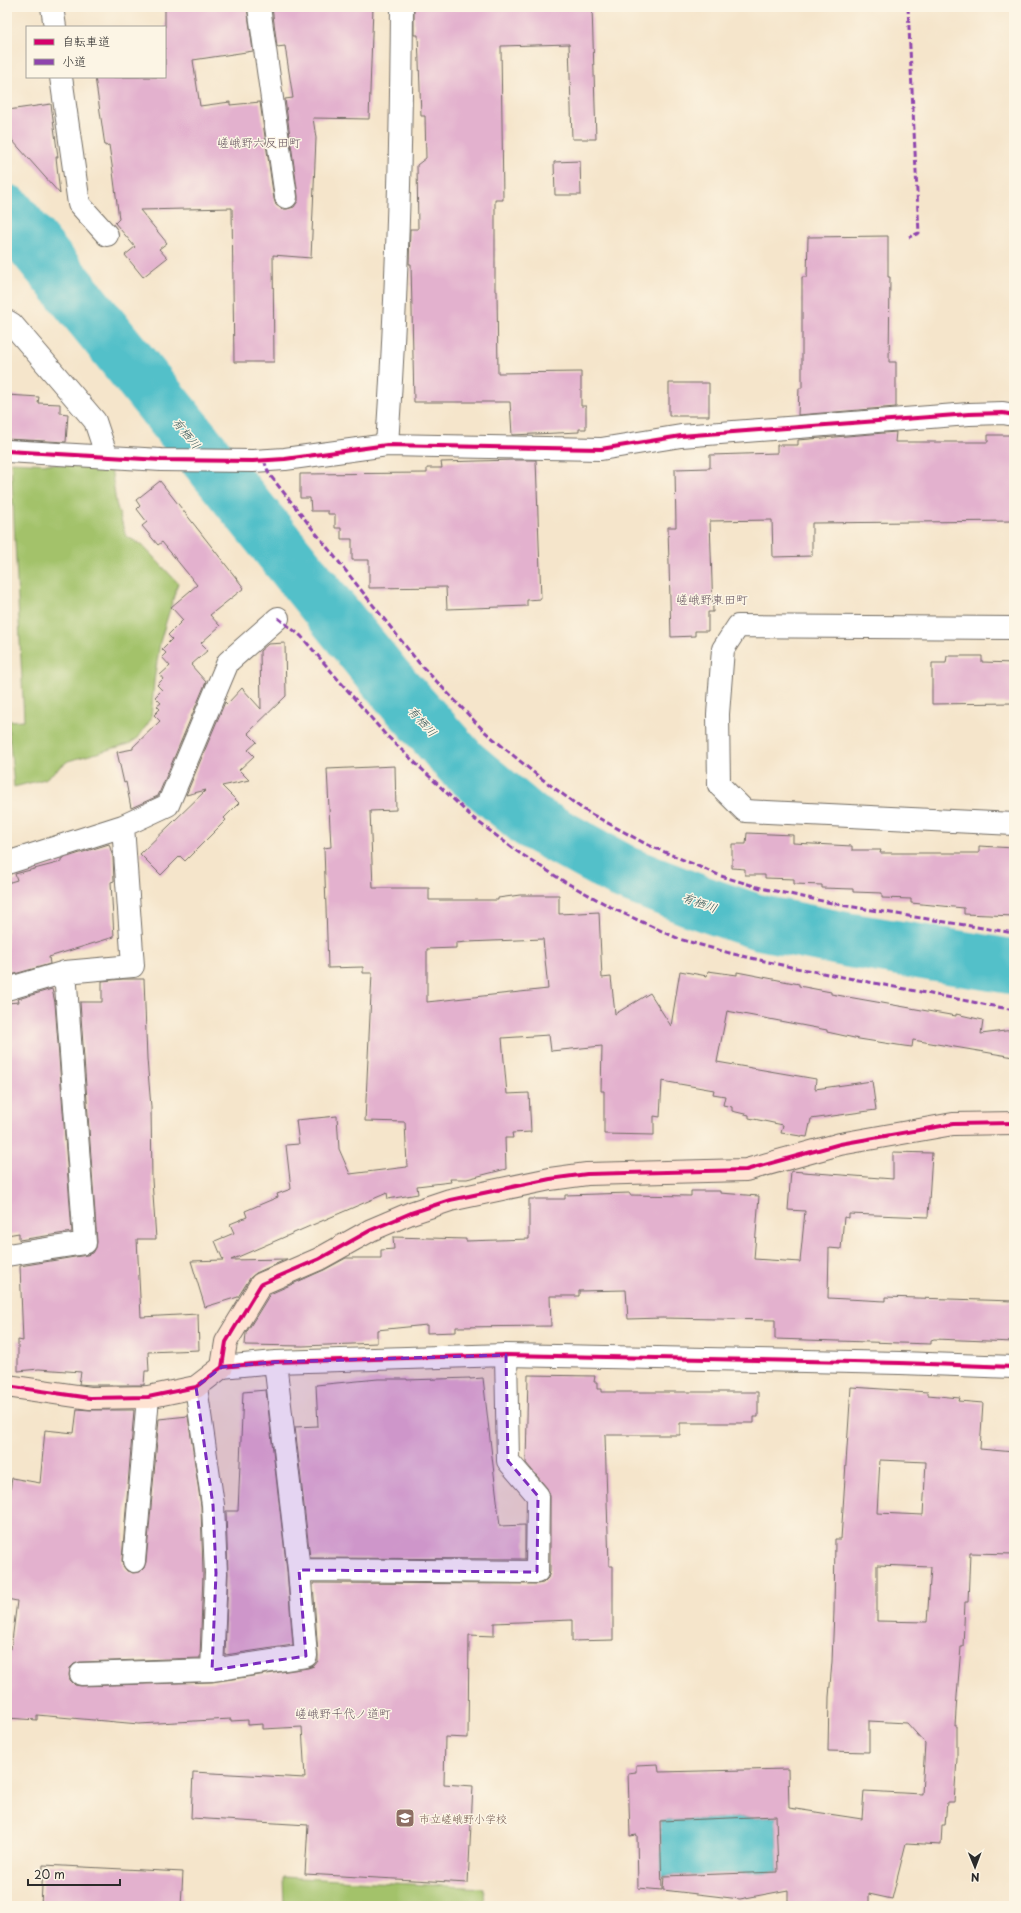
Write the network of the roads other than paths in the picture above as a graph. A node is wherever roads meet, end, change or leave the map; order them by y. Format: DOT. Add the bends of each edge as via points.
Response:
graph roads {
  1 [pos="52,7"];
  2 [pos="259,7"];
  3 [pos="402,7"];
  4 [pos="55,26"];
  5 [pos="62,78"];
  6 [pos="286,197"];
  7 [pos="106,235"];
  8 [pos="7,321"];
  9 [pos="1014,415"];
  10 [pos="387,445"];
  11 [pos="7,451"];
  12 [pos="107,457"];
  13 [pos="278,618"];
  14 [pos="1014,628"];
  15 [pos="1014,824"];
  16 [pos="123,826"];
  17 [pos="7,863"];
  18 [pos="65,972"];
  19 [pos="7,989"];
  20 [pos="1014,1123"];
  21 [pos="7,1254"];
  22 [pos="506,1355"];
  23 [pos="275,1362"];
  24 [pos="222,1367"];
  25 [pos="1014,1367"];
  26 [pos="7,1386"];
  27 [pos="196,1387"];
  28 [pos="148,1397"];
  29 [pos="134,1562"];
  30 [pos="299,1570"];
  31 [pos="212,1670"];
  32 [pos="81,1674"];
  1 -- 4 [label="street"];
  2 -- 6 [label="street"];
  3 -- 10 [label="street" via="401,142 394,348"];
  5 -- 7 [label="street" via="80,204"];
  8 -- 12 [label="street" via="95,421"];
  9 -- 10 [label="street" via="969,414 681,436 602,449"];
  10 -- 12 [label="street" via="254,461"];
  11 -- 12 [label="street"];
  13 -- 16 [label="street" via="228,662 168,805"];
  14 -- 15 [label="street" via="738,626 723,650 718,714 719,785 745,811"];
  16 -- 17 [label="street"];
  16 -- 18 [label="street" via="133,966"];
  18 -- 19 [label="street"];
  18 -- 21 [label="street" via="85,1243"];
  20 -- 24 [label="street" via="953,1124 862,1140 746,1170 587,1174 450,1200 371,1230 319,1259 261,1284 226,1342"];
  22 -- 23 [label="street"];
  22 -- 25 [label="street" via="892,1362"];
  22 -- 30 [label="street" via="508,1461 538,1496 537,1572"];
  23 -- 24 [label="street"];
  23 -- 30 [label="street"];
  24 -- 27 [label="street"];
  26 -- 28 [label="street" via="90,1398"];
  27 -- 28 [label="street"];
  27 -- 31 [label="street" via="213,1512 216,1573"];
  28 -- 29 [label="street"];
  30 -- 31 [label="street" via="306,1656"];
  31 -- 32 [label="street"];
}
